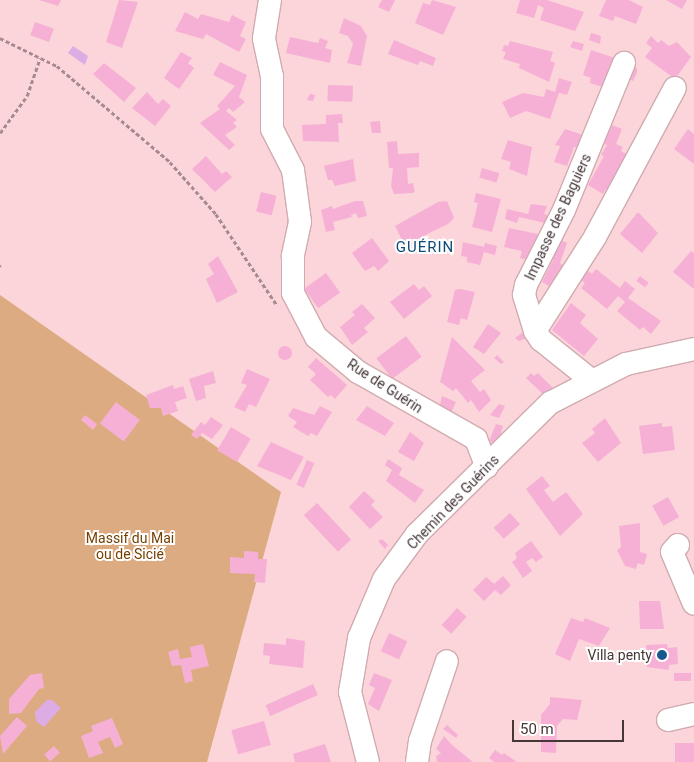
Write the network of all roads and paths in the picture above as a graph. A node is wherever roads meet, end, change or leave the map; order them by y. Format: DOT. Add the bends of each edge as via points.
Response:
graph roads {
  1 [pos="270,0"];
  2 [pos="0,38"];
  3 [pos="40,58"];
  4 [pos="624,63"];
  5 [pos="675,88"];
  6 [pos="0,133"];
  7 [pos="281,312"];
  8 [pos="535,331"];
  9 [pos="694,349"];
  10 [pos="591,380"];
  11 [pos="487,467"];
  12 [pos="678,545"];
  13 [pos="694,604"];
  14 [pos="447,661"];
  15 [pos="694,714"];
  16 [pos="668,720"];
  17 [pos="368,762"];
  18 [pos="417,762"];
  1 -- 11 [label="street, Rue de Guérin" via="264,39 272,76 272,129 293,170 300,222 293,256 293,293 316,336 358,372 476,439"];
  2 -- 3 [label="path"];
  3 -- 6 [label="path" via="27,96"];
  3 -- 7 [label="path" via="56,66 170,162 216,214"];
  4 -- 8 [label="street, Impasse des Baguiers" via="564,210 526,285 524,295"];
  5 -- 8 [label="street" via="595,237"];
  8 -- 10 [label="street, Impasse des Baguiers" via="541,340"];
  9 -- 10 [label="street, Chemin des Guérins" via="626,364"];
  10 -- 11 [label="street, Chemin des Guérins" via="550,403"];
  11 -- 17 [label="street, Chemin des Guérins" via="406,549 384,579 359,638 350,692"];
  12 -- 13 [label="street" via="672,552"];
  14 -- 18 [label="street" via="420,741"];
  15 -- 16 [label="street"];
}
